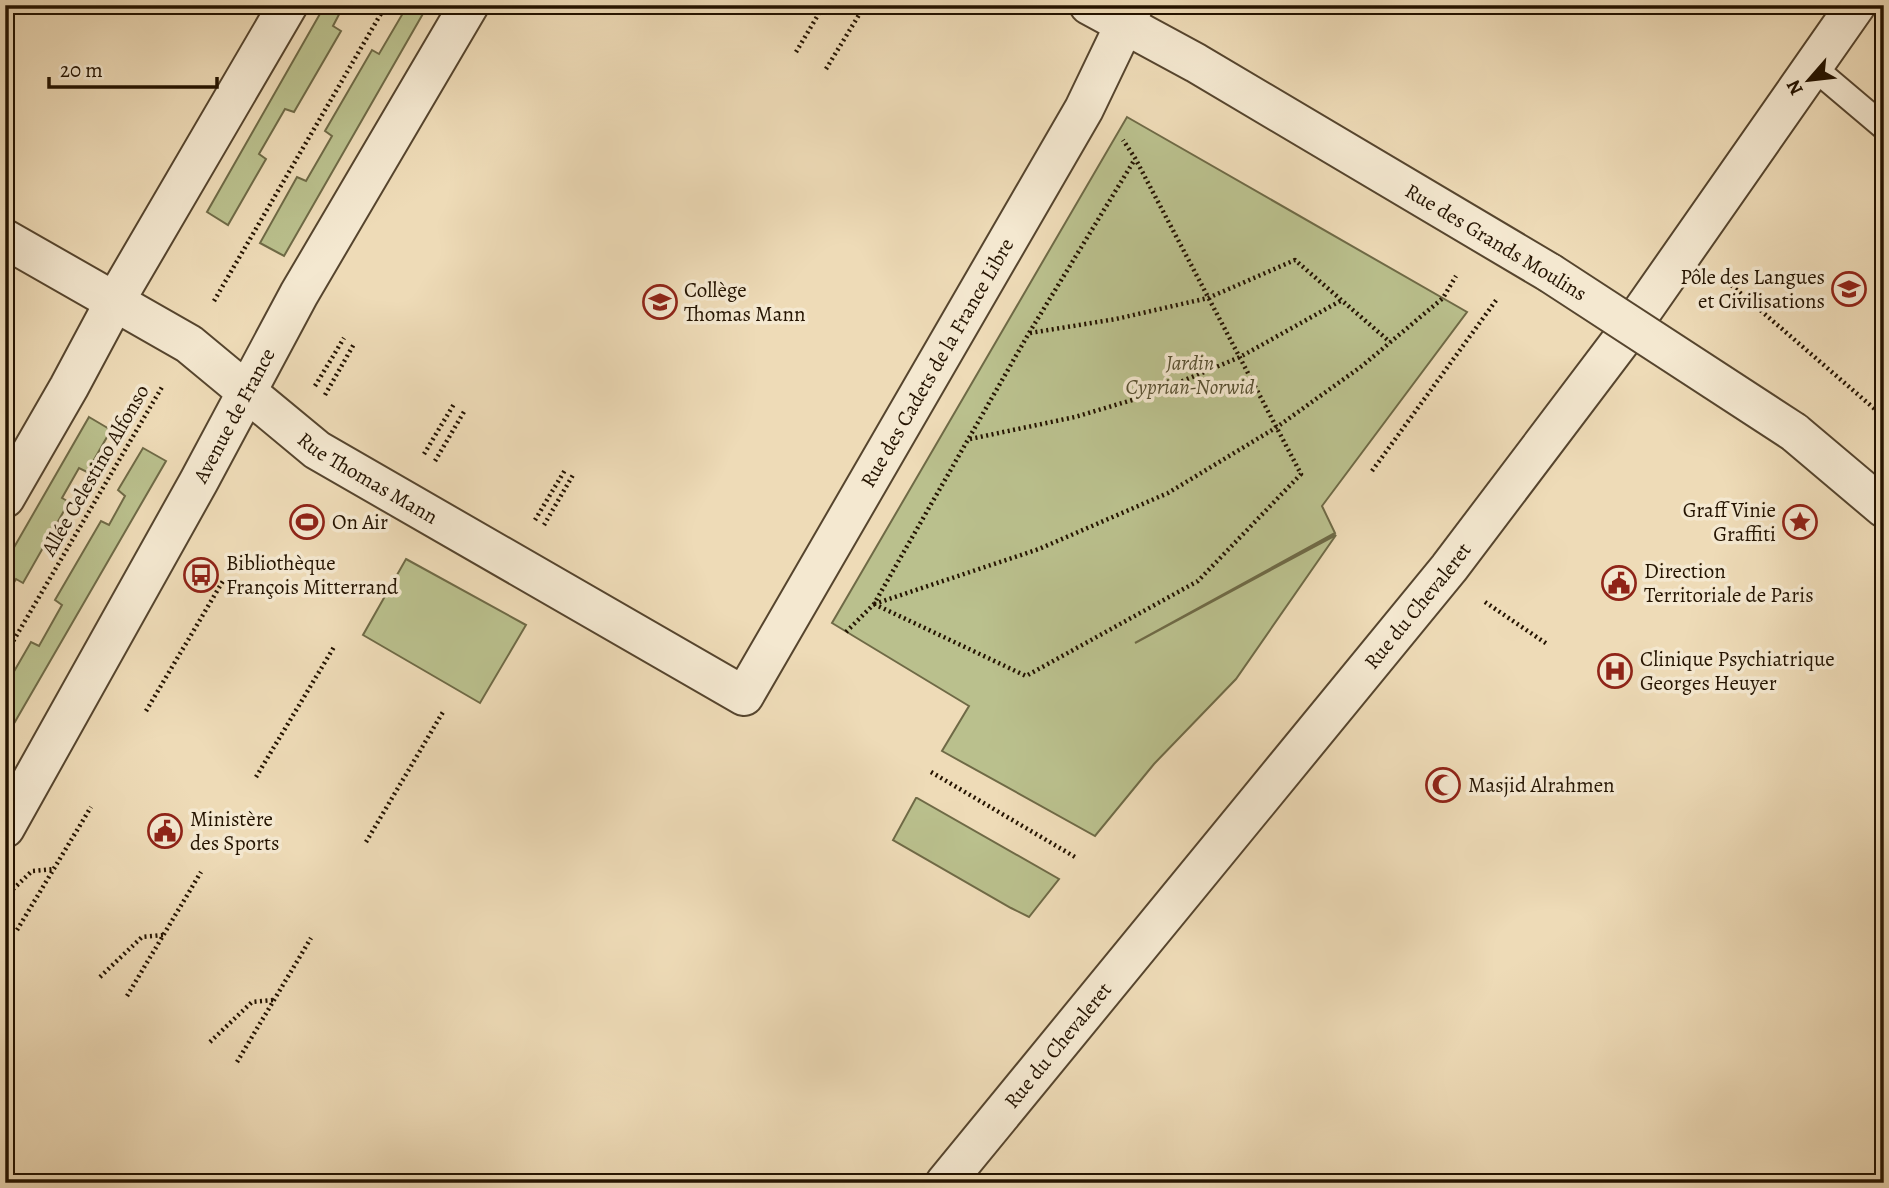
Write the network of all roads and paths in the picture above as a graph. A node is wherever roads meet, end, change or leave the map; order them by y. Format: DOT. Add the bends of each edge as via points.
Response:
graph roads {
  1 [pos="288,5"];
  2 [pos="386,5"];
  3 [pos="469,5"];
  4 [pos="824,5"];
  5 [pos="865,5"];
  6 [pos="1089,5"];
  7 [pos="1856,5"];
  8 [pos="1130,15"];
  9 [pos="796,51"];
  10 [pos="1813,67"];
  11 [pos="826,69"];
  12 [pos="1884,127"];
  13 [pos="1117,133"];
  14 [pos="1135,158"];
  15 [pos="5,239"];
  16 [pos="1456,276"];
  17 [pos="1551,276"];
  18 [pos="1722,278"];
  19 [pos="1498,297"];
  20 [pos="1208,298"];
  21 [pos="1342,300"];
  22 [pos="114,301"];
  23 [pos="208,312"];
  24 [pos="1629,330"];
  25 [pos="1029,333"];
  26 [pos="1390,342"];
  27 [pos="1240,357"];
  28 [pos="164,384"];
  29 [pos="247,391"];
  30 [pos="1884,417"];
  31 [pos="1277,427"];
  32 [pos="969,439"];
  33 [pos="1373,471"];
  34 [pos="5,498"];
  35 [pos="1884,508"];
  36 [pos="223,581"];
  37 [pos="1482,599"];
  38 [pos="874,604"];
  39 [pos="846,632"];
  40 [pos="1547,645"];
  41 [pos="334,647"];
  42 [pos="5,655"];
  43 [pos="744,696"];
  44 [pos="146,711"];
  45 [pos="443,712"];
  46 [pos="931,772"];
  47 [pos="256,777"];
  48 [pos="91,807"];
  49 [pos="5,828"];
  50 [pos="366,842"];
  51 [pos="1075,857"];
  52 [pos="54,869"];
  53 [pos="201,872"];
  54 [pos="5,897"];
  55 [pos="17,930"];
  56 [pos="163,935"];
  57 [pos="311,938"];
  58 [pos="100,976"];
  59 [pos="127,996"];
  60 [pos="274,1000"];
  61 [pos="210,1042"];
  62 [pos="237,1062"];
  63 [pos="945,1183"];
  1 -- 22 [label="street"];
  2 -- 23 [label="path"];
  3 -- 29 [label="street, Avenue de France"];
  4 -- 9 [label="path"];
  5 -- 11 [label="path"];
  6 -- 8 [label="street, Rue des Grands Moulins"];
  7 -- 10 [label="street, Rue du Chevaleret"];
  8 -- 17 [label="street, Rue des Grands Moulins" via="1208,70"];
  8 -- 43 [label="street, Rue des Cadets de la France Libre" via="1084,109"];
  10 -- 12 [label="lane"];
  10 -- 24 [label="street, Rue du Chevaleret"];
  13 -- 14 [label="path"];
  14 -- 20 [label="path"];
  14 -- 25 [label="path"];
  15 -- 22 [label="street, Rue Thomas Mann"];
  16 -- 26 [label="path" via="1443,298"];
  17 -- 24 [label="lane"];
  17 -- 35 [label="street, Rue des Grands Moulins, bridge" via="1794,432"];
  18 -- 30 [label="path"];
  19 -- 33 [label="path"];
  20 -- 21 [label="path" via="1295,260"];
  20 -- 25 [label="path" via="1116,320"];
  20 -- 27 [label="path"];
  21 -- 26 [label="path"];
  21 -- 27 [label="path"];
  22 -- 29 [label="street, Rue Thomas Mann" via="189,344"];
  22 -- 34 [label="street"];
  24 -- 63 [label="street, Rue du Chevaleret" via="1425,599"];
  25 -- 32 [label="path"];
  26 -- 31 [label="path"];
  27 -- 31 [label="path"];
  27 -- 32 [label="path" via="1149,395 1075,418"];
  28 -- 42 [label="path, Allée Celestino Alfonso"];
  29 -- 43 [label="street, Rue Thomas Mann" via="317,450"];
  29 -- 49 [label="street, Avenue de France"];
  31 -- 38 [label="path" via="1168,493 1039,549"];
  31 -- 38 [label="path" via="1301,474 1198,581 1026,676"];
  32 -- 38 [label="path"];
  36 -- 44 [label="path"];
  37 -- 40 [label="path"];
  38 -- 39 [label="path"];
  41 -- 47 [label="path"];
  45 -- 50 [label="path"];
  46 -- 51 [label="path"];
  48 -- 52 [label="path"];
  52 -- 54 [label="path" via="32,871"];
  52 -- 55 [label="path"];
  53 -- 56 [label="path"];
  56 -- 58 [label="path" via="142,937"];
  56 -- 59 [label="path"];
  57 -- 60 [label="path"];
  60 -- 61 [label="path" via="252,1002"];
  60 -- 62 [label="path"];
}
